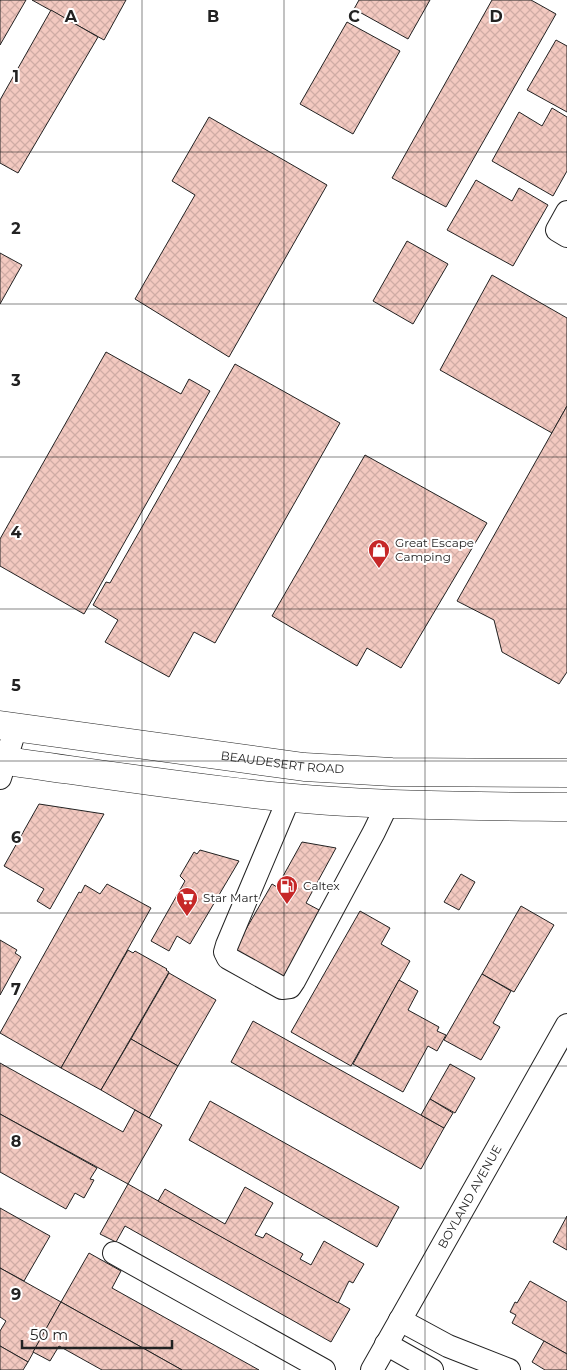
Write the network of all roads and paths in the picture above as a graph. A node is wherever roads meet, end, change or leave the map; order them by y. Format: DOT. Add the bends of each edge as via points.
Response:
graph roads {
  1 [pos="567,212"];
  2 [pos="567,236"];
  3 [pos="8,726"];
  4 [pos="2,766"];
  5 [pos="567,773"];
  6 [pos="289,798"];
  7 [pos="387,805"];
  8 [pos="567,807"];
  9 [pos="567,1025"];
  10 [pos="114,1253"];
  11 [pos="400,1320"];
  12 [pos="386,1344"];
  13 [pos="324,1370"];
  14 [pos="372,1370"];
  15 [pos="432,1370"];
  16 [pos="509,1370"];
  1 -- 2 [label="street" via="557,230"];
  3 -- 4 [label="street"];
  3 -- 5 [label="highway, BEAUDESERT ROAD" via="304,766 392,772"];
  4 -- 6 [label="highway"];
  6 -- 7 [label="highway"];
  6 -- 7 [label="street" via="225,952 228,958 282,988 290,987 294,981"];
  7 -- 8 [label="highway"];
  9 -- 11 [label="street, BOYLAND AVENUE"];
  10 -- 13 [label="street"];
  11 -- 12 [label="street, BOYLAND AVENUE"];
  11 -- 16 [label="street" via="448,1346"];
  12 -- 14 [label="street, BOYLAND AVENUE"];
  12 -- 15 [label="street"];
}
